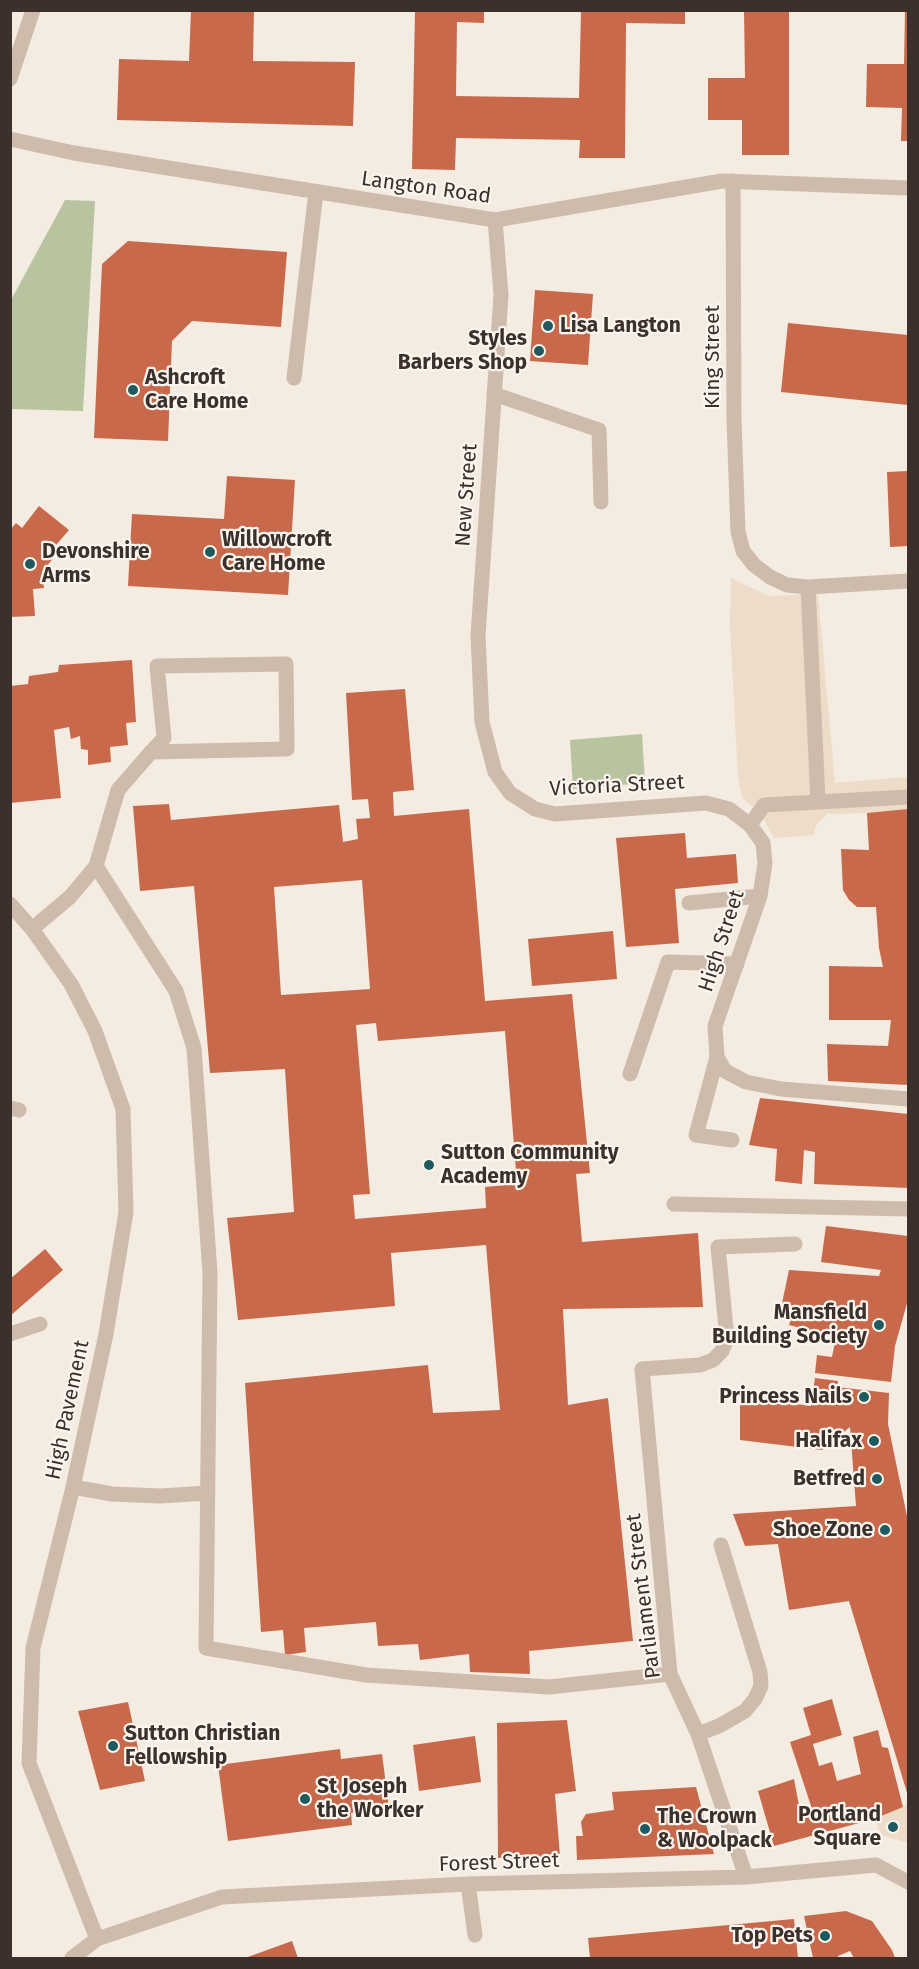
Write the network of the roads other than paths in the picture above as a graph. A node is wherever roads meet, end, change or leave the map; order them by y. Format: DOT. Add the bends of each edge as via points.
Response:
graph roads {
  1 [pos="33,10"];
  2 [pos="10,79"];
  3 [pos="10,139"];
  4 [pos="733,181"];
  5 [pos="909,188"];
  6 [pos="315,192"];
  7 [pos="495,220"];
  8 [pos="294,378"];
  9 [pos="495,394"];
  10 [pos="601,502"];
  11 [pos="909,581"];
  12 [pos="808,587"];
  13 [pos="151,752"];
  14 [pos="495,772"];
  15 [pos="909,797"];
  16 [pos="818,801"];
  17 [pos="750,825"];
  18 [pos="96,866"];
  19 [pos="760,897"];
  20 [pos="689,903"];
  21 [pos="10,904"];
  22 [pos="32,929"];
  23 [pos="736,964"];
  24 [pos="717,1057"];
  25 [pos="630,1074"];
  26 [pos="909,1099"];
  27 [pos="732,1140"];
  28 [pos="674,1204"];
  29 [pos="909,1209"];
  30 [pos="795,1244"];
  31 [pos="40,1324"];
  32 [pos="10,1334"];
  33 [pos="73,1487"];
  34 [pos="208,1493"];
  35 [pos="721,1545"];
  36 [pos="670,1674"];
  37 [pos="698,1734"];
  38 [pos="746,1877"];
  39 [pos="907,1881"];
  40 [pos="468,1884"];
  41 [pos="475,1935"];
  42 [pos="97,1939"];
  43 [pos="72,1959"];
  1 -- 2 [label="street"];
  3 -- 6 [label="street, Langton Road"];
  4 -- 5 [label="street, Langton Road"];
  4 -- 7 [label="street, Langton Road"];
  4 -- 12 [label="street, King Street" via="738,532 743,551 754,566 787,585"];
  6 -- 7 [label="street, Langton Road"];
  6 -- 8 [label="street"];
  7 -- 9 [label="street, New Street" via="501,295"];
  9 -- 10 [label="street" via="599,430"];
  9 -- 14 [label="street, New Street" via="478,636 482,722"];
  11 -- 12 [label="street"];
  12 -- 16 [label="street"];
  13 -- 13 [label="street" via="164,738 157,666 286,664 287,749"];
  13 -- 18 [label="street" via="118,790"];
  14 -- 17 [label="street, Victoria Street" via="510,793 535,809 555,814 706,803 729,809"];
  15 -- 16 [label="street"];
  16 -- 17 [label="street" via="764,805"];
  17 -- 19 [label="street, High Street" via="762,843 765,864"];
  18 -- 22 [label="street" via="69,897"];
  18 -- 34 [label="street" via="176,991 194,1048 210,1273"];
  19 -- 20 [label="street"];
  19 -- 23 [label="street, High Street"];
  21 -- 22 [label="street, High Pavement"];
  22 -- 33 [label="street, High Pavement" via="71,984 95,1031 123,1109 126,1212 106,1334"];
  23 -- 24 [label="street, High Street" via="715,1026"];
  23 -- 25 [label="street" via="668,962"];
  24 -- 26 [label="street, High Street" via="726,1071 747,1082 781,1089"];
  24 -- 27 [label="street" via="696,1136"];
  28 -- 29 [label="street"];
  30 -- 36 [label="street, Parliament Street" via="718,1247 727,1338 722,1351 700,1365 642,1369"];
  31 -- 32 [label="street"];
  33 -- 34 [label="street" via="111,1494"];
  33 -- 42 [label="street, High Pavement" via="33,1648 29,1763"];
  34 -- 36 [label="street" via="206,1648 366,1675 549,1687"];
  35 -- 37 [label="street" via="761,1686 745,1711"];
  36 -- 37 [label="street, Parliament Street"];
  37 -- 38 [label="street, Parliament Street"];
  38 -- 39 [label="street, Forest Street" via="876,1865"];
  38 -- 40 [label="street, Forest Street"];
  40 -- 41 [label="street"];
  40 -- 42 [label="street, Forest Street" via="222,1897"];
  42 -- 43 [label="street"];
}
